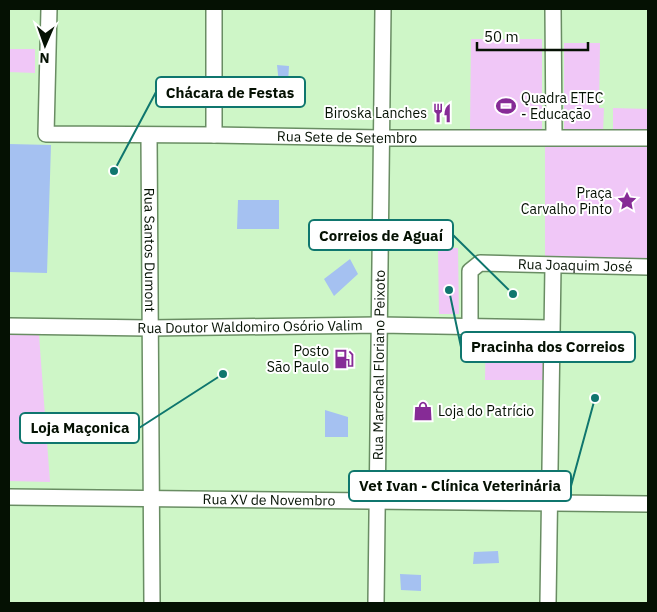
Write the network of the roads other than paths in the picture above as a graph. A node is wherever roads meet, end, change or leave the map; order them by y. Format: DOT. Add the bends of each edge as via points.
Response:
graph roads {
  1 [pos="49,9"];
  2 [pos="214,9"];
  3 [pos="383,9"];
  4 [pos="553,9"];
  5 [pos="214,135"];
  6 [pos="149,136"];
  7 [pos="554,137"];
  8 [pos="381,138"];
  9 [pos="648,138"];
  10 [pos="553,266"];
  11 [pos="648,267"];
  12 [pos="379,325"];
  13 [pos="9,326"];
  14 [pos="470,327"];
  15 [pos="149,328"];
  16 [pos="551,328"];
  17 [pos="9,496"];
  18 [pos="151,498"];
  19 [pos="378,500"];
  20 [pos="549,502"];
  21 [pos="648,504"];
  22 [pos="152,603"];
  23 [pos="376,603"];
  24 [pos="548,603"];
  1 -- 6 [label="street, Rua Sete de Setembro" via="46,134"];
  2 -- 5 [label="street"];
  3 -- 8 [label="street, Rua Marechal Floriano Peixoto"];
  4 -- 7 [label="street"];
  5 -- 6 [label="street, Rua Sete de Setembro"];
  5 -- 8 [label="street, Rua Sete de Setembro"];
  6 -- 15 [label="street, Rua Santos Dumont"];
  7 -- 8 [label="street, Rua Sete de Setembro"];
  7 -- 9 [label="street, Rua Sete de Setembro"];
  8 -- 12 [label="street, Rua Marechal Floriano Peixoto"];
  10 -- 11 [label="street, Rua Joaquim José"];
  10 -- 14 [label="street, Rua Joaquim José" via="480,263 470,271"];
  10 -- 16 [label="street"];
  12 -- 14 [label="street, Rua Doutor Waldomiro Osório Valim"];
  12 -- 15 [label="street, Rua Doutor Waldomiro Osório Valim"];
  12 -- 19 [label="street, Rua Marechal Floriano Peixoto"];
  13 -- 15 [label="street, Rua Doutor Waldomiro Osório Valim"];
  14 -- 16 [label="street, Rua Doutor Waldomiro Osório Valim"];
  15 -- 18 [label="street, Rua Santos Dumont"];
  16 -- 20 [label="street"];
  17 -- 18 [label="street, Rua XV de Novembro"];
  18 -- 19 [label="street, Rua XV de Novembro"];
  18 -- 22 [label="street, Rua Santos Dumont"];
  19 -- 20 [label="street, Rua XV de Novembro"];
  19 -- 23 [label="street, Rua Marechal Floriano Peixoto"];
  20 -- 21 [label="street, Rua XV de Novembro"];
  20 -- 24 [label="street"];
}
